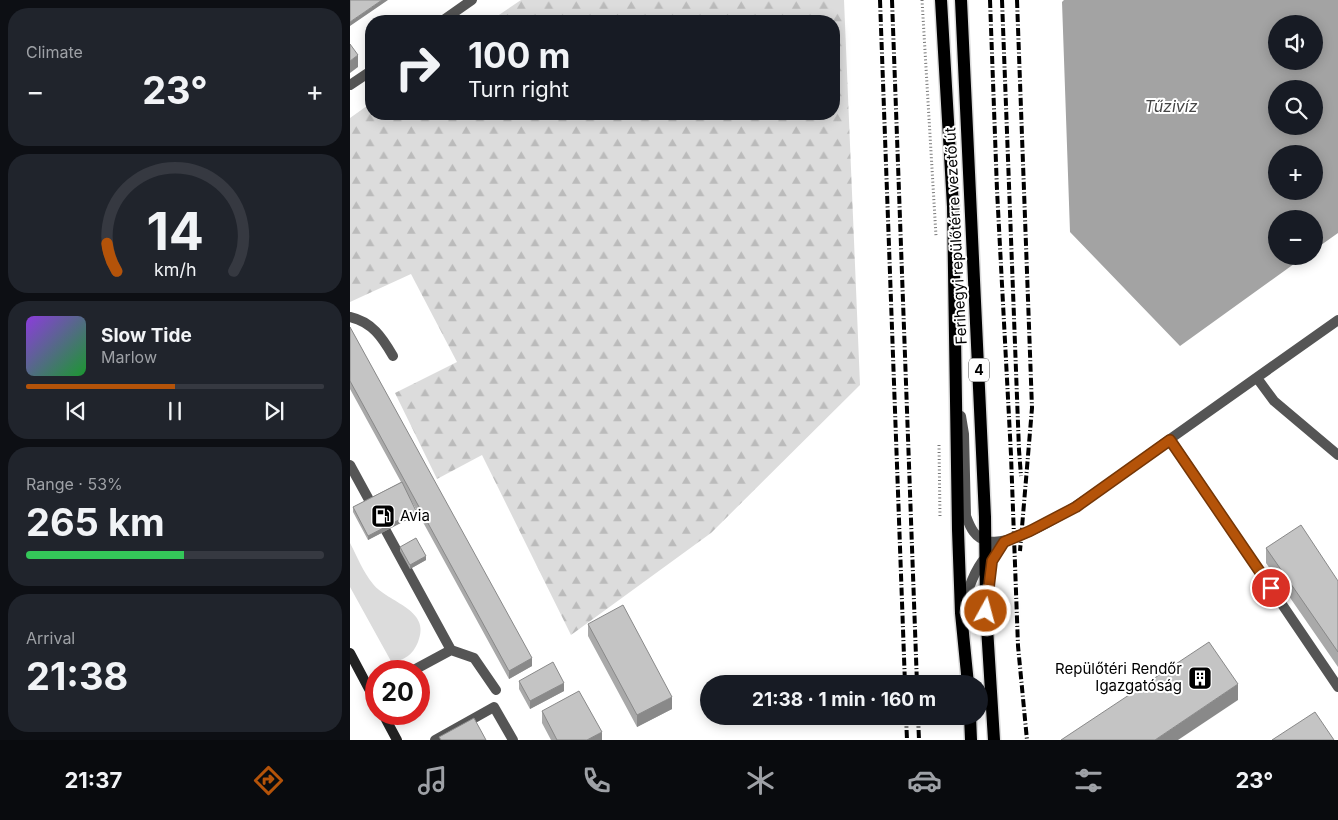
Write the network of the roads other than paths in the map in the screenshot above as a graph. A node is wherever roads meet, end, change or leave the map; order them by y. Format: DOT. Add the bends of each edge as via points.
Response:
graph roads {
  1 [pos="472,0"];
  2 [pos="941,0"];
  3 [pos="961,0"];
  4 [pos="451,15"];
  5 [pos="365,74"];
  6 [pos="350,85"];
  7 [pos="350,317"];
  8 [pos="1338,320"];
  9 [pos="393,356"];
  10 [pos="1257,378"];
  11 [pos="957,394"];
  12 [pos="1170,440"];
  13 [pos="1338,455"];
  14 [pos="350,465"];
  15 [pos="986,541"];
  16 [pos="1004,542"];
  17 [pos="986,557"];
  18 [pos="986,611"];
  19 [pos="961,612"];
  20 [pos="451,650"];
  21 [pos="350,653"];
  22 [pos="430,661"];
  23 [pos="354,670"];
  24 [pos="967,675"];
  25 [pos="365,683"];
  26 [pos="1338,687"];
  27 [pos="496,690"];
  28 [pos="389,725"];
  29 [pos="970,725"];
  30 [pos="398,740"];
  31 [pos="435,740"];
  32 [pos="513,740"];
  33 [pos="971,740"];
  34 [pos="994,740"];
  1 -- 4 [label="street"];
  2 -- 11 [label="main road, Ferihegyi repülőtérre vezető út / 4" via="953,207"];
  3 -- 15 [label="main road, Ferihegyi repülőtérre vezető út / 4"];
  5 -- 6 [label="street"];
  7 -- 9 [label="street" via="362,320 374,329"];
  8 -- 10 [label="street"];
  10 -- 12 [label="street"];
  10 -- 13 [label="street" via="1274,401"];
  11 -- 15 [label="street" via="964,434 966,516 977,536"];
  11 -- 19 [label="main road, Ferihegyi repülőtérre vezető út / 4"];
  12 -- 16 [label="street" via="1076,507"];
  12 -- 26 [label="street"];
  14 -- 20 [label="street"];
  15 -- 16 [label="street"];
  15 -- 17 [label="main road, Ferihegyi repülőtérre vezető út / 4"];
  16 -- 17 [label="street"];
  16 -- 18 [label="street" via="992,561"];
  17 -- 18 [label="main road, Ferihegyi repülőtérre vezető út / 4"];
  17 -- 19 [label="street" via="970,583"];
  18 -- 34 [label="main road, Ferihegyi repülőtérre vezető út / 4"];
  19 -- 24 [label="main road, Ferihegyi repülőtérre vezető út / 4"];
  20 -- 22 [label="street"];
  20 -- 27 [label="street" via="474,658"];
  21 -- 23 [label="main road"];
  23 -- 25 [label="main road"];
  28 -- 30 [label="main road"];
  29 -- 33 [label="main road"];
  31 -- 32 [label="street" via="494,707"];
}
